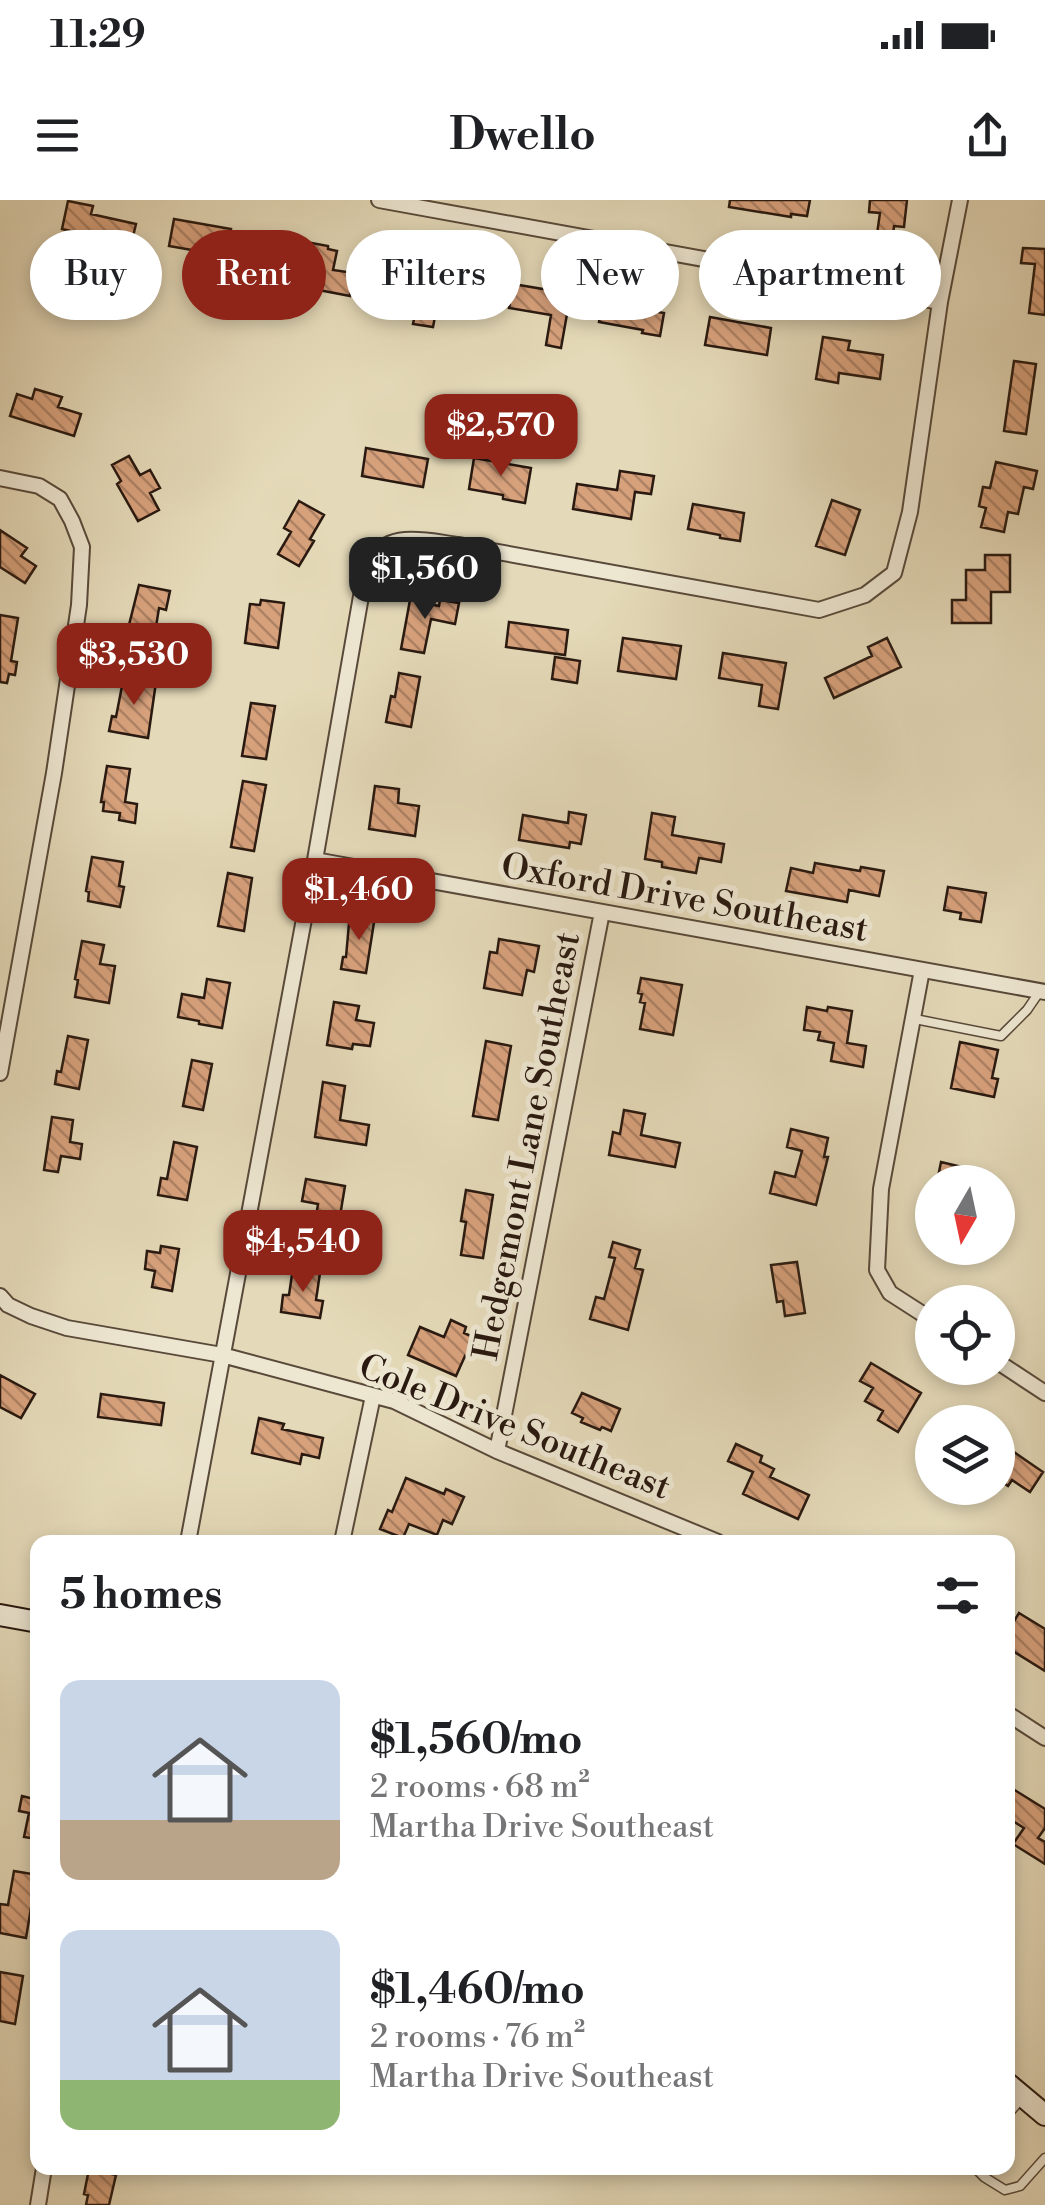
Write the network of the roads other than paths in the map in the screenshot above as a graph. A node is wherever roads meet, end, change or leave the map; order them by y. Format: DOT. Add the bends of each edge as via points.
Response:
graph roads {
  1 [pos="379,200"];
  2 [pos="960,200"];
  3 [pos="699,258"];
  4 [pos="941,297"];
  5 [pos="937,320"];
  6 [pos="0,478"];
  7 [pos="315,860"];
  8 [pos="602,912"];
  9 [pos="922,970"];
  10 [pos="1042,992"];
  11 [pos="914,1019"];
  12 [pos="0,1073"];
  13 [pos="0,1296"];
  14 [pos="915,1309"];
  15 [pos="222,1354"];
  16 [pos="1015,1373"];
  17 [pos="1045,1392"];
  18 [pos="373,1396"];
  19 [pos="497,1451"];
  20 [pos="189,1535"];
  21 [pos="343,1535"];
  22 [pos="701,1535"];
  23 [pos="0,1616"];
  24 [pos="30,1621"];
  25 [pos="1015,1719"];
  26 [pos="1045,1738"];
  27 [pos="1015,2090"];
  28 [pos="1045,2116"];
  29 [pos="1045,2158"];
  30 [pos="43,2175"];
  31 [pos="982,2175"];
  32 [pos="38,2205"];
  1 -- 3 [label="street"];
  2 -- 4 [label="street"];
  5 -- 7 [label="street" via="910,512 894,574 865,594 820,610 459,544 387,542 364,579"];
  6 -- 12 [label="street" via="60,498 82,547 54,773"];
  7 -- 8 [label="street, Oxford Drive Southeast"];
  7 -- 15 [label="street"];
  8 -- 9 [label="street, Oxford Drive Southeast"];
  8 -- 19 [label="street, Hedgemont Lane Southeast"];
  9 -- 10 [label="street, Oxford Drive Southeast"];
  9 -- 11 [label="street"];
  10 -- 11 [label="lane" via="1000,1036"];
  11 -- 14 [label="street" via="882,1190 877,1270 890,1293"];
  13 -- 15 [label="street, Cole Drive Southeast" via="67,1328"];
  15 -- 18 [label="street, Cole Drive Southeast"];
  15 -- 20 [label="street"];
  16 -- 17 [label="street"];
  18 -- 19 [label="street, Cole Drive Southeast"];
  18 -- 21 [label="street"];
  19 -- 22 [label="street, Cole Drive Southeast"];
  23 -- 24 [label="main road"];
  25 -- 26 [label="street"];
  27 -- 28 [label="main road"];
  29 -- 31 [label="lane" via="1020,2186 1004,2190"];
  30 -- 32 [label="street"];
}
